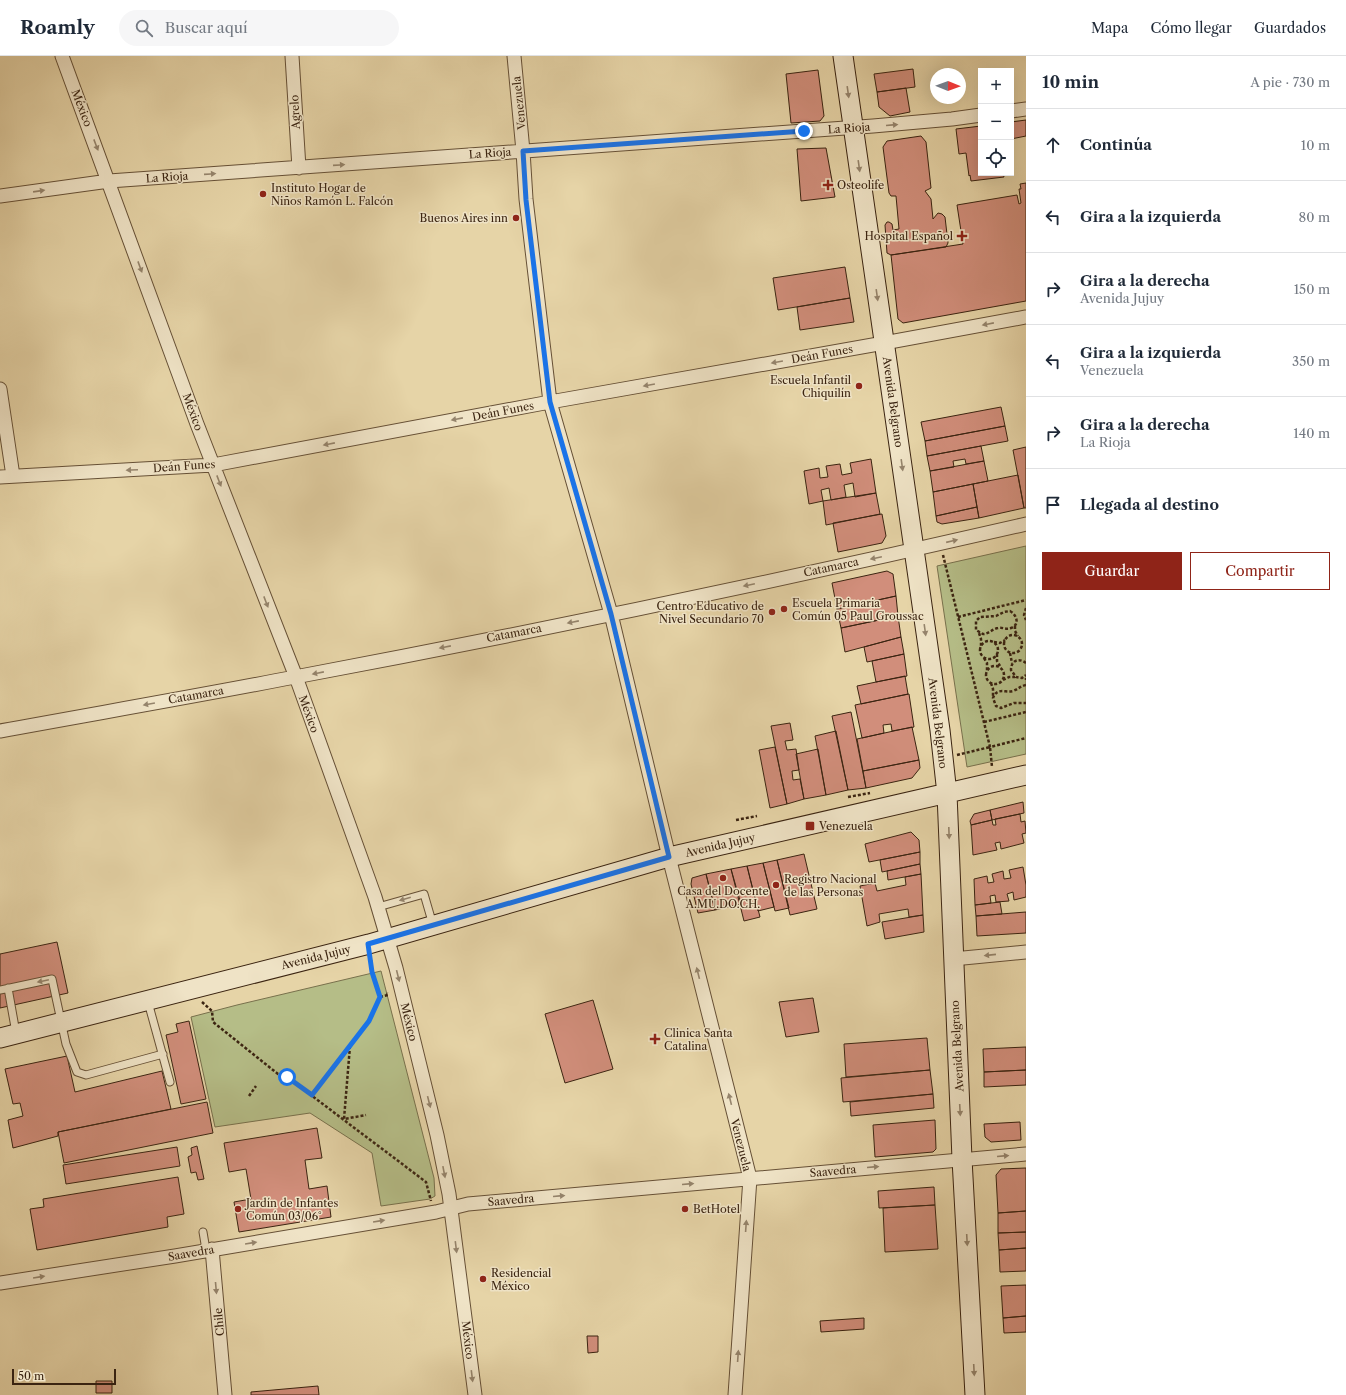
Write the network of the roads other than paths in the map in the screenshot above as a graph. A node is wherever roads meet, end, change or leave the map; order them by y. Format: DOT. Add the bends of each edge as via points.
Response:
graph roads {
  1 [pos="62,56"];
  2 [pos="292,56"];
  3 [pos="514,56"];
  4 [pos="843,56"];
  5 [pos="1026,109"];
  6 [pos="1014,111"];
  7 [pos="978,115"];
  8 [pos="853,128"];
  9 [pos="523,151"];
  10 [pos="299,168"];
  11 [pos="109,181"];
  12 [pos="0,196"];
  13 [pos="1026,317"];
  14 [pos="884,344"];
  15 [pos="0,389"];
  16 [pos="550,402"];
  17 [pos="213,465"];
  18 [pos="6,476"];
  19 [pos="1026,524"];
  20 [pos="914,550"];
  21 [pos="611,614"];
  22 [pos="296,677"];
  23 [pos="0,731"];
  24 [pos="1026,776"];
  25 [pos="947,794"];
  26 [pos="669,857"];
  27 [pos="378,907"];
  28 [pos="433,925"];
  29 [pos="388,938"];
  30 [pos="1026,952"];
  31 [pos="953,959"];
  32 [pos="8,988"];
  33 [pos="0,990"];
  34 [pos="147,1000"];
  35 [pos="61,1022"];
  36 [pos="8,1035"];
  37 [pos="163,1054"];
  38 [pos="170,1082"];
  39 [pos="1026,1154"];
  40 [pos="962,1159"];
  41 [pos="750,1178"];
  42 [pos="450,1208"];
  43 [pos="203,1232"];
  44 [pos="209,1250"];
  45 [pos="0,1283"];
  46 [pos="225,1395"];
  47 [pos="475,1395"];
  48 [pos="735,1395"];
  49 [pos="975,1395"];
  1 -- 11 [label="street, México, one-way"];
  2 -- 10 [label="street, Agrelo"];
  3 -- 9 [label="street, Venezuela"];
  4 -- 8 [label="main road, Avenida Belgrano, one-way"];
  5 -- 6 [label="street"];
  8 -- 7 [label="street, La Rioja, one-way"];
  8 -- 9 [label="street, La Rioja"];
  8 -- 14 [label="main road, Avenida Belgrano, one-way"];
  10 -- 9 [label="street, La Rioja, one-way"];
  9 -- 16 [label="street, Venezuela" via="526,200"];
  11 -- 10 [label="street, La Rioja, one-way"];
  12 -- 11 [label="street, La Rioja, one-way"];
  11 -- 17 [label="street, México, one-way"];
  13 -- 14 [label="street, Deán Funes, one-way"];
  14 -- 16 [label="street, Deán Funes, one-way"];
  14 -- 20 [label="main road, Avenida Belgrano, one-way"];
  15 -- 18 [label="street"];
  16 -- 17 [label="street, Deán Funes, one-way"];
  16 -- 21 [label="street, Venezuela"];
  17 -- 18 [label="street, Deán Funes, one-way"];
  17 -- 22 [label="street, México, one-way"];
  20 -- 19 [label="street, Catamarca, one-way"];
  20 -- 21 [label="street, Catamarca, one-way"];
  20 -- 25 [label="main road, Avenida Belgrano, one-way"];
  21 -- 22 [label="street, Catamarca, one-way"];
  21 -- 26 [label="street, Venezuela"];
  22 -- 23 [label="street, Catamarca, one-way"];
  22 -- 27 [label="street, México"];
  24 -- 25 [label="main road, Avenida Jujuy"];
  25 -- 26 [label="main road, Avenida Jujuy"];
  25 -- 31 [label="main road, Avenida Belgrano, one-way"];
  26 -- 28 [label="main road, Avenida Jujuy"];
  41 -- 26 [label="street, Venezuela, one-way"];
  28 -- 27 [label="lane, one-way" via="424,894"];
  27 -- 29 [label="street, México"];
  28 -- 29 [label="main road, Avenida Jujuy"];
  29 -- 34 [label="main road, Avenida Jujuy"];
  29 -- 42 [label="street, México, one-way" via="437,1135"];
  30 -- 31 [label="street, one-way"];
  31 -- 40 [label="main road, Avenida Belgrano, one-way"];
  32 -- 33 [label="lane"];
  35 -- 32 [label="lane, one-way" via="52,979"];
  32 -- 36 [label="lane"];
  34 -- 35 [label="main road, Avenida Jujuy"];
  34 -- 37 [label="lane"];
  35 -- 36 [label="main road, Avenida Jujuy"];
  35 -- 37 [label="lane" via="77,1072 82,1074"];
  37 -- 38 [label="lane"];
  40 -- 39 [label="street, Saavedra, one-way"];
  41 -- 40 [label="street, Saavedra, one-way"];
  40 -- 49 [label="main road, Avenida Belgrano, one-way"];
  42 -- 41 [label="street, Saavedra, one-way"];
  48 -- 41 [label="street, Venezuela, one-way"];
  44 -- 42 [label="street, Saavedra, one-way"];
  42 -- 47 [label="street, México, one-way"];
  43 -- 44 [label="lane"];
  45 -- 44 [label="street, Saavedra, one-way"];
  44 -- 46 [label="street, Chile, one-way"];
}
